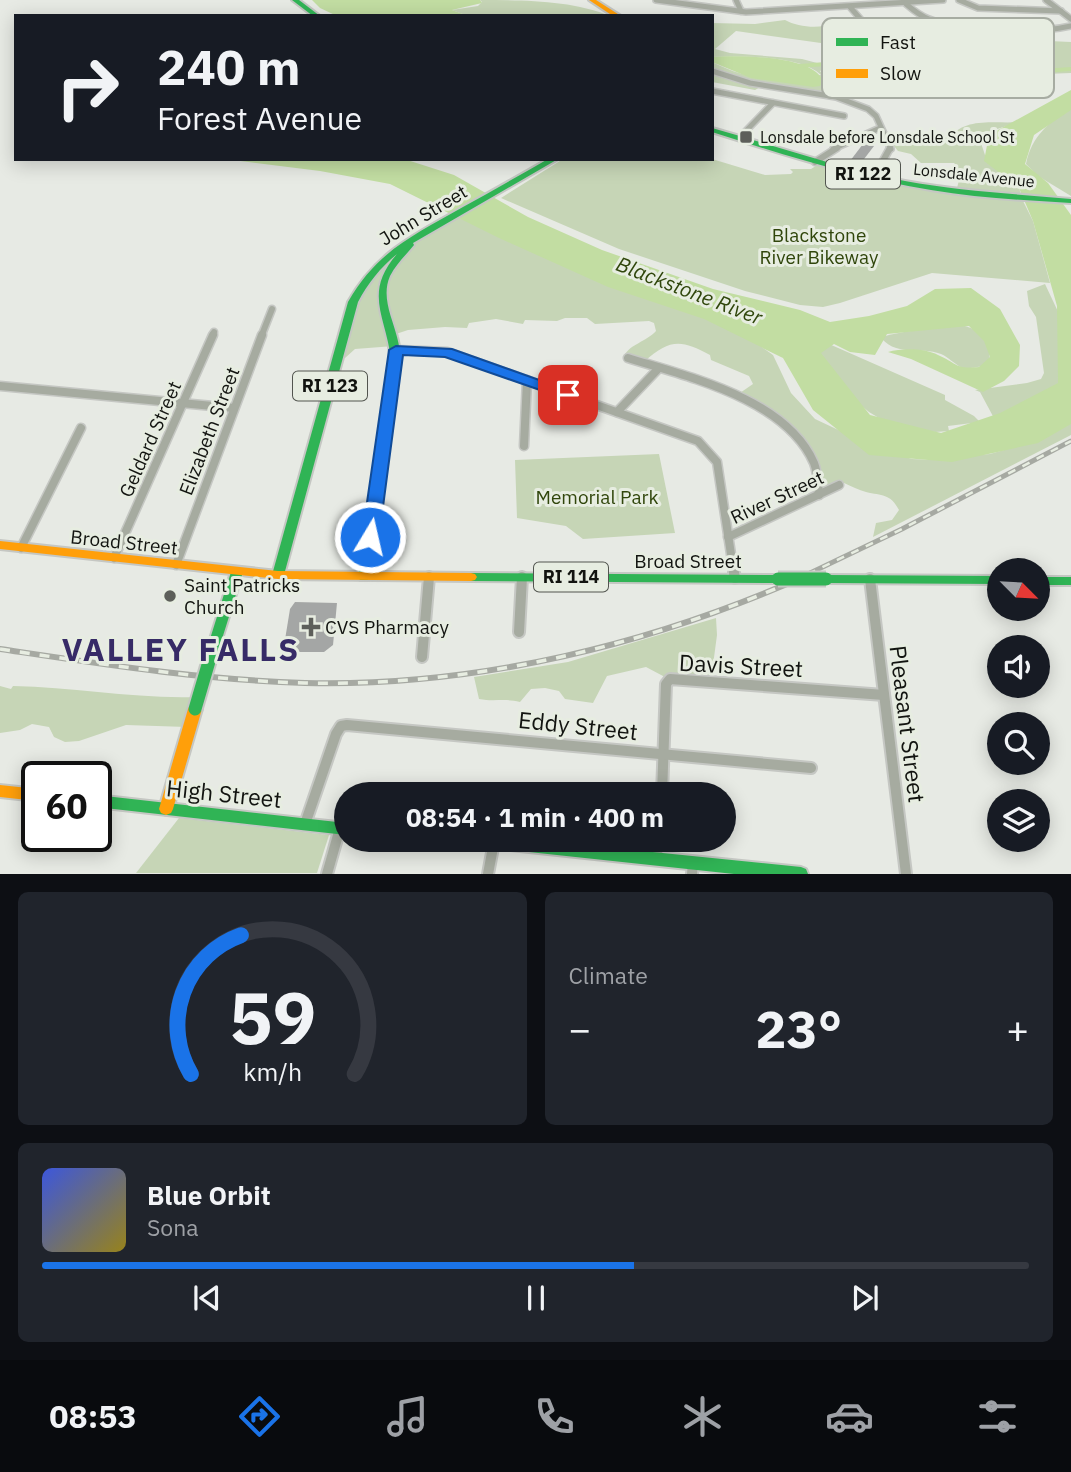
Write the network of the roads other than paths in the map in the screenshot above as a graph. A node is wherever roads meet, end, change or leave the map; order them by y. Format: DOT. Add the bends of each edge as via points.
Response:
graph roads {
  1 [pos="296,0"];
  2 [pos="592,0"];
  3 [pos="656,0"];
  4 [pos="736,0"];
  5 [pos="831,0"];
  6 [pos="877,0"];
  7 [pos="937,0"];
  8 [pos="943,0"];
  9 [pos="958,0"];
  10 [pos="1046,0"];
  11 [pos="906,4"];
  12 [pos="884,6"];
  13 [pos="850,7"];
  14 [pos="838,8"];
  15 [pos="1061,10"];
  16 [pos="741,11"];
  17 [pos="314,14"];
  18 [pos="615,14"];
  19 [pos="860,18"];
  20 [pos="926,18"];
  21 [pos="1071,19"];
  22 [pos="714,72"];
  23 [pos="714,92"];
  24 [pos="822,96"];
  25 [pos="833,98"];
  26 [pos="773,103"];
  27 [pos="844,116"];
  28 [pos="880,128"];
  29 [pos="714,131"];
  30 [pos="738,138"];
  31 [pos="550,161"];
  32 [pos="815,162"];
  33 [pos="874,177"];
  34 [pos="1071,201"];
  35 [pos="388,261"];
  36 [pos="380,296"];
  37 [pos="355,297"];
  38 [pos="272,309"];
  39 [pos="214,332"];
  40 [pos="396,350"];
  41 [pos="628,358"];
  42 [pos="659,368"];
  43 [pos="527,380"];
  44 [pos="0,386"];
  45 [pos="184,403"];
  46 [pos="234,408"];
  47 [pos="617,412"];
  48 [pos="81,428"];
  49 [pos="524,446"];
  50 [pos="839,485"];
  51 [pos="819,495"];
  52 [pos="728,537"];
  53 [pos="0,545"];
  54 [pos="21,548"];
  55 [pos="114,558"];
  56 [pos="176,565"];
  57 [pos="237,572"];
  58 [pos="278,575"];
  59 [pos="364,576"];
  60 [pos="429,577"];
  61 [pos="522,577"];
  62 [pos="735,578"];
  63 [pos="870,579"];
  64 [pos="987,580"];
  65 [pos="1050,580"];
  66 [pos="1071,581"];
  67 [pos="519,632"];
  68 [pos="422,657"];
  69 [pos="884,695"];
  70 [pos="664,754"];
  71 [pos="811,768"];
  72 [pos="663,782"];
  73 [pos="0,791"];
  74 [pos="21,793"];
  75 [pos="112,803"];
  76 [pos="166,808"];
  77 [pos="305,824"];
  78 [pos="334,828"];
  79 [pos="335,852"];
  80 [pos="492,852"];
  81 [pos="596,852"];
  82 [pos="657,852"];
  83 [pos="657,858"];
  84 [pos="692,868"];
  85 [pos="327,873"];
  86 [pos="488,873"];
  87 [pos="802,873"];
  88 [pos="906,873"];
  1 -- 17 [label="main road"];
  2 -- 18 [label="main road"];
  3 -- 16 [label="street"];
  4 -- 16 [label="street"];
  5 -- 14 [label="street"];
  6 -- 12 [label="street"];
  7 -- 8 [label="street"];
  7 -- 11 [label="street"];
  9 -- 15 [label="street" via="978,8"];
  10 -- 15 [label="street"];
  11 -- 12 [label="street"];
  11 -- 20 [label="street"];
  12 -- 13 [label="street"];
  13 -- 14 [label="street"];
  13 -- 19 [label="street"];
  14 -- 16 [label="street"];
  15 -- 21 [label="street"];
  22 -- 24 [label="street"];
  23 -- 26 [label="street"];
  25 -- 28 [label="street" via="873,112"];
  26 -- 27 [label="street"];
  26 -- 30 [label="street"];
  28 -- 32 [label="street"];
  28 -- 33 [label="street" via="891,149"];
  29 -- 30 [label="main road, Lonsdale Avenue / RI 122"];
  30 -- 32 [label="main road, Lonsdale Avenue / RI 122"];
  31 -- 35 [label="main road, John Street / RI 123" via="431,230"];
  32 -- 33 [label="main road, Lonsdale Avenue / RI 122"];
  33 -- 34 [label="main road, Lonsdale Avenue / RI 122" via="949,191"];
  35 -- 36 [label="main road, RI 123"];
  35 -- 37 [label="main road, John Street / RI 123" via="366,276"];
  36 -- 37 [label="main road" via="367,293"];
  36 -- 40 [label="main road, RI 123"];
  37 -- 58 [label="main road, John Street / RI 123"];
  38 -- 46 [label="street, Elizabeth Street"];
  39 -- 45 [label="street, Geldard Street"];
  40 -- 43 [label="street" via="447,352"];
  40 -- 59 [label="main road, RI 123"];
  41 -- 42 [label="street"];
  42 -- 47 [label="street"];
  42 -- 51 [label="street" via="738,395 772,414 804,446"];
  43 -- 47 [label="street"];
  43 -- 49 [label="street"];
  44 -- 45 [label="street"];
  45 -- 46 [label="street"];
  45 -- 55 [label="street, Geldard Street"];
  46 -- 56 [label="street, Elizabeth Street"];
  47 -- 52 [label="street" via="685,435 710,452 719,470"];
  48 -- 54 [label="street"];
  50 -- 51 [label="street, River Street"];
  51 -- 52 [label="street, River Street"];
  52 -- 62 [label="street"];
  53 -- 54 [label="main road, Broad Street / RI 114"];
  54 -- 55 [label="main road, Broad Street / RI 114"];
  55 -- 56 [label="main road, Broad Street / RI 114"];
  56 -- 57 [label="main road, Broad Street / RI 114"];
  57 -- 58 [label="main road, Broad Street / RI 114"];
  57 -- 76 [label="main road, bridge"];
  58 -- 59 [label="main road, Broad Street / RI 114"];
  59 -- 60 [label="main road, Broad Street / RI 114"];
  60 -- 61 [label="main road, Broad Street / RI 114"];
  60 -- 68 [label="street"];
  61 -- 62 [label="main road, Broad Street / RI 114"];
  61 -- 67 [label="street"];
  62 -- 63 [label="main road, Broad Street / RI 114, bridge"];
  63 -- 64 [label="main road, Broad Street / RI 114"];
  63 -- 69 [label="street, Pleasant Street"];
  65 -- 66 [label="main road"];
  69 -- 70 [label="street, Davis Street" via="670,679 666,684"];
  69 -- 88 [label="street, Pleasant Street"];
  70 -- 71 [label="street, Eddy Street"];
  70 -- 72 [label="street, Davis Street"];
  70 -- 77 [label="street, Eddy Street" via="429,730 341,726"];
  73 -- 74 [label="main road"];
  75 -- 76 [label="main road, High Street"];
  76 -- 77 [label="main road, High Street"];
  77 -- 78 [label="main road, High Street"];
  79 -- 85 [label="street"];
  80 -- 86 [label="street"];
  81 -- 83 [label="main road"];
  82 -- 83 [label="street"];
  83 -- 84 [label="main road"];
  84 -- 87 [label="main road"];
}
